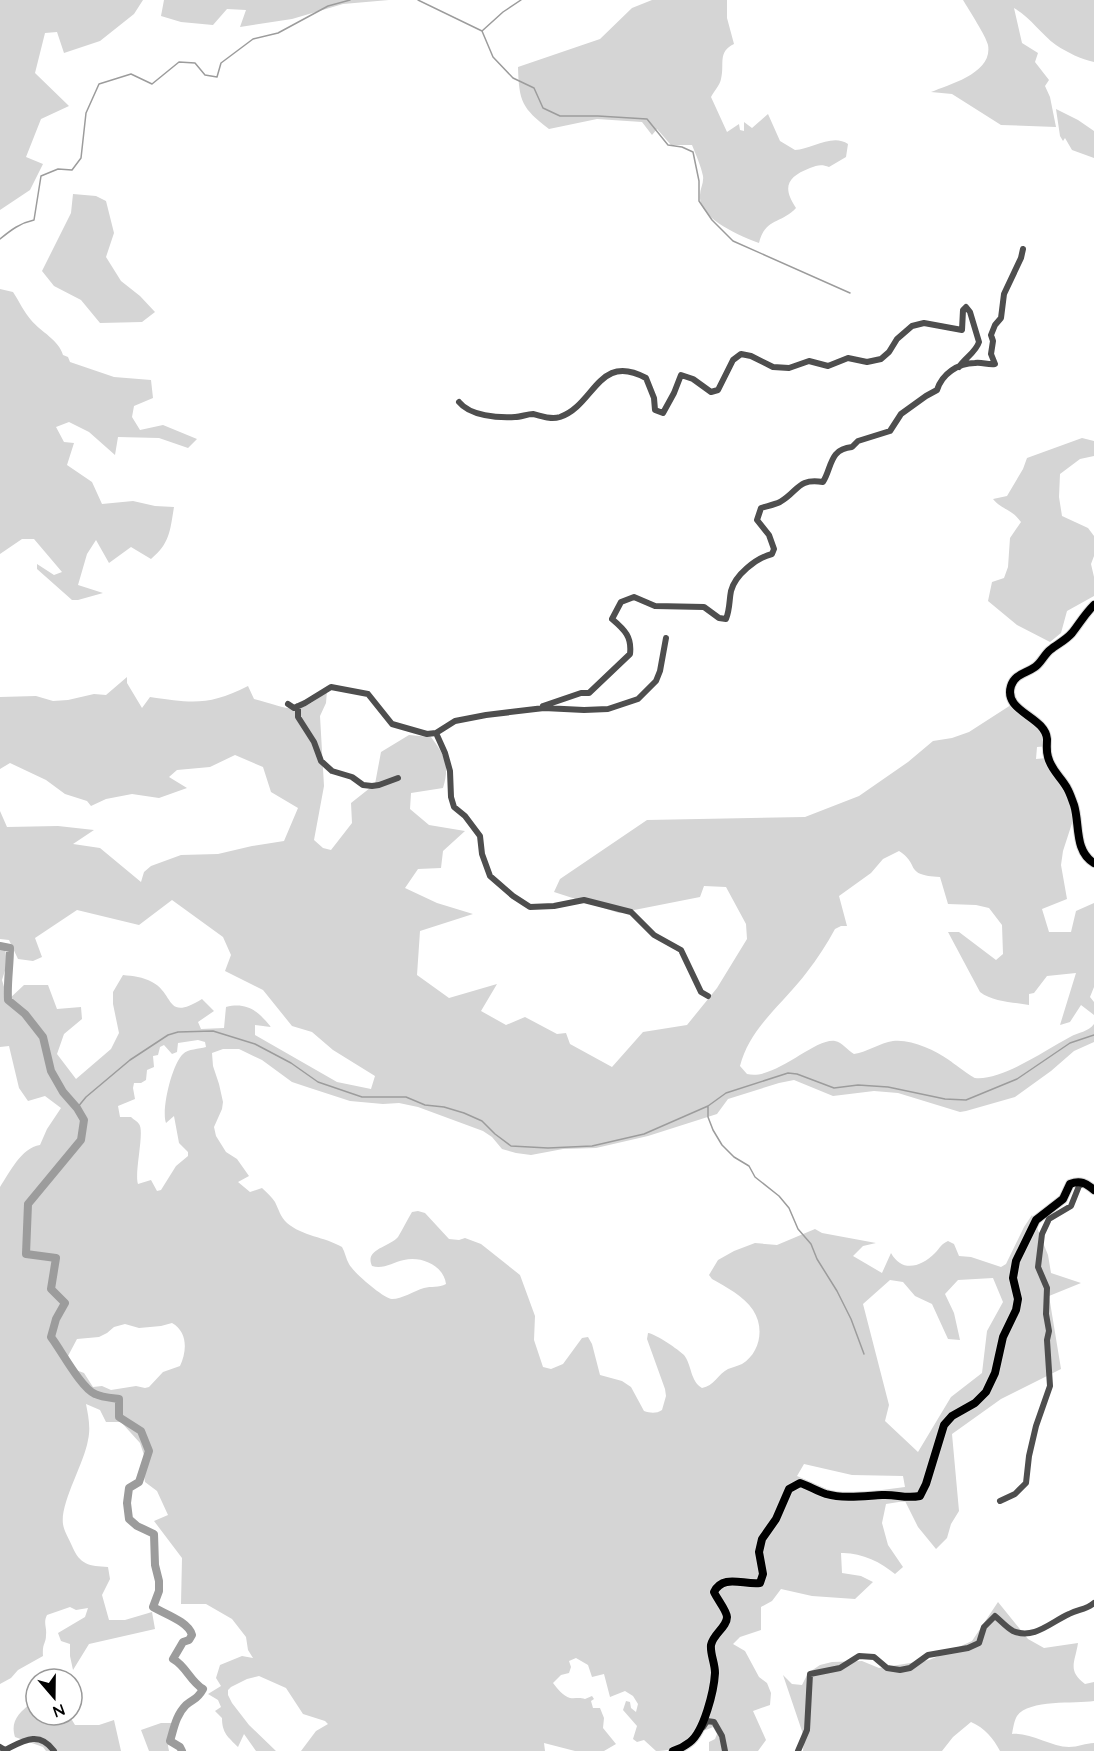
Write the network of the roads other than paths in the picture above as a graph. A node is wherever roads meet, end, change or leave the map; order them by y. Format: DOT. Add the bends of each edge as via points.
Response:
graph roads {
  1 [pos="1023,249"];
  2 [pos="958,367"];
  3 [pos="459,402"];
  4 [pos="1094,605"];
  5 [pos="666,638"];
  6 [pos="288,704"];
  7 [pos="297,706"];
  8 [pos="544,708"];
  9 [pos="436,734"];
  10 [pos="398,778"];
  11 [pos="1094,863"];
  12 [pos="708,996"];
  13 [pos="1084,1183"];
  14 [pos="1094,1190"];
  15 [pos="1000,1501"];
  16 [pos="1094,1603"];
  17 [pos="696,1734"];
  18 [pos="0,1747"];
  19 [pos="54,1751"];
  20 [pos="673,1751"];
  21 [pos="725,1751"];
  22 [pos="798,1751"];
  1 -- 2 [label="street" via="1004,294 1001,318 991,335 995,364"];
  2 -- 3 [label="street" via="979,342 966,307 962,330 924,323 912,326 881,359 867,362 848,357 828,366 809,361 789,368 773,367 741,354 733,360 718,390 711,392 681,375 663,413 655,410 646,378 632,370 621,370 598,382 578,406 559,418 476,414"];
  2 -- 8 [label="street" via="940,380 937,390 902,414 890,431 858,441 836,454 823,482 809,480 783,500 761,508 757,520 774,549 736,578 726,619 704,607 655,606 634,597 621,602 612,619 627,632 630,654 589,693"];
  4 -- 11 [label="main road" via="1061,644 1035,667 1015,678 1010,689 1012,702 1044,729 1051,767 1067,788 1084,853"];
  5 -- 8 [label="street" via="656,681 638,699 608,709"];
  6 -- 7 [label="street"];
  7 -- 9 [label="street" via="331,687 369,694 392,724"];
  7 -- 10 [label="street" via="298,717 321,761 332,771 372,786"];
  8 -- 9 [label="street" via="464,718"];
  9 -- 12 [label="street" via="450,771 454,807 480,836 492,879 530,907 584,900 631,912 654,935 681,950 701,992"];
  13 -- 14 [label="main road"];
  13 -- 15 [label="street" via="1071,1206 1049,1219 1042,1234 1038,1267 1047,1288 1050,1386 1036,1426 1026,1483"];
  13 -- 17 [label="main road" via="1070,1185 1063,1199 1036,1220 1016,1261 1016,1310 995,1373 986,1392 944,1425 920,1496 825,1494 800,1484 789,1489 762,1539 759,1552 764,1574 760,1583 724,1581 717,1585 714,1592 727,1616 711,1647 713,1688"];
  16 -- 22 [label="street" via="1034,1633 1012,1630 995,1616 984,1627 979,1642 968,1648 928,1655 910,1668 887,1668 874,1657 859,1656 840,1668 810,1674 807,1730"];
  17 -- 20 [label="main road" via="691,1742"];
  17 -- 21 [label="street" via="707,1721 714,1722"];
  18 -- 19 [label="street" via="4,1750 15,1743 39,1739"];
}
